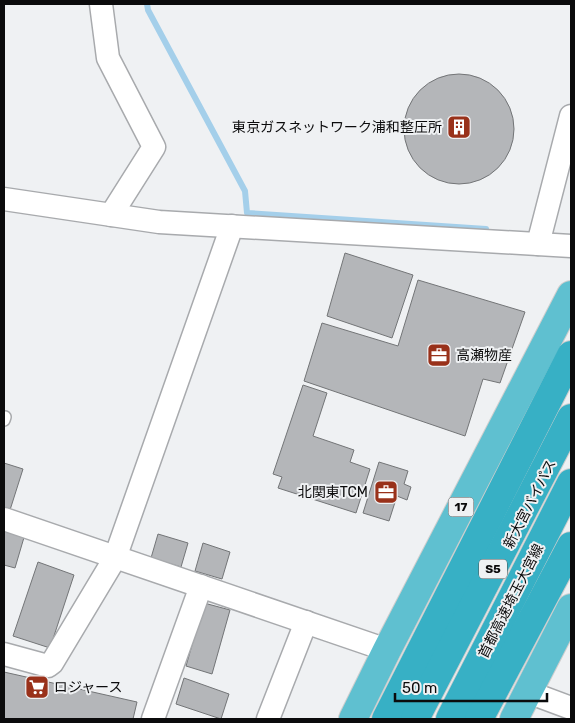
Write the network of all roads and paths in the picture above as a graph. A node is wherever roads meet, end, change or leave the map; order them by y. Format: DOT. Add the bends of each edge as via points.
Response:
graph roads {
  1 [pos="101,4"];
  2 [pos="571,116"];
  3 [pos="4,199"];
  4 [pos="111,215"];
  5 [pos="232,226"];
  6 [pos="538,244"];
  7 [pos="571,246"];
  8 [pos="571,295"];
  9 [pos="571,355"];
  10 [pos="571,418"];
  11 [pos="571,422"];
  12 [pos="571,469"];
  13 [pos="571,483"];
  14 [pos="4,519"];
  15 [pos="571,546"];
  16 [pos="115,558"];
  17 [pos="200,586"];
  18 [pos="571,608"];
  19 [pos="306,622"];
  20 [pos="387,650"];
  21 [pos="4,654"];
  22 [pos="528,692"];
  23 [pos="571,708"];
  24 [pos="153,719"];
  25 [pos="268,719"];
  26 [pos="353,719"];
  27 [pos="386,719"];
  28 [pos="415,719"];
  29 [pos="421,719"];
  30 [pos="441,719"];
  31 [pos="450,719"];
  32 [pos="479,719"];
  33 [pos="514,719"];
  1 -- 4 [label="street" via="108,58 154,147"];
  2 -- 6 [label="street"];
  3 -- 4 [label="street"];
  4 -- 5 [label="street" via="159,222"];
  5 -- 6 [label="street"];
  5 -- 16 [label="street"];
  6 -- 7 [label="street"];
  8 -- 20 [label="highway, 17"];
  9 -- 27 [label="highway"];
  10 -- 28 [label="highway, S5"];
  11 -- 29 [label="highway, 新大宮バイパス"];
  12 -- 30 [label="highway, 新大宮バイパス"];
  13 -- 31 [label="highway, 首都高速埼玉大宮線 / S5"];
  14 -- 16 [label="street"];
  15 -- 32 [label="highway"];
  16 -- 17 [label="street"];
  16 -- 21 [label="street" via="52,663 48,666"];
  17 -- 19 [label="street"];
  17 -- 24 [label="street"];
  18 -- 22 [label="highway"];
  19 -- 20 [label="street"];
  19 -- 25 [label="street"];
  20 -- 26 [label="highway, 17"];
  22 -- 23 [label="street"];
  22 -- 33 [label="highway"];
}
